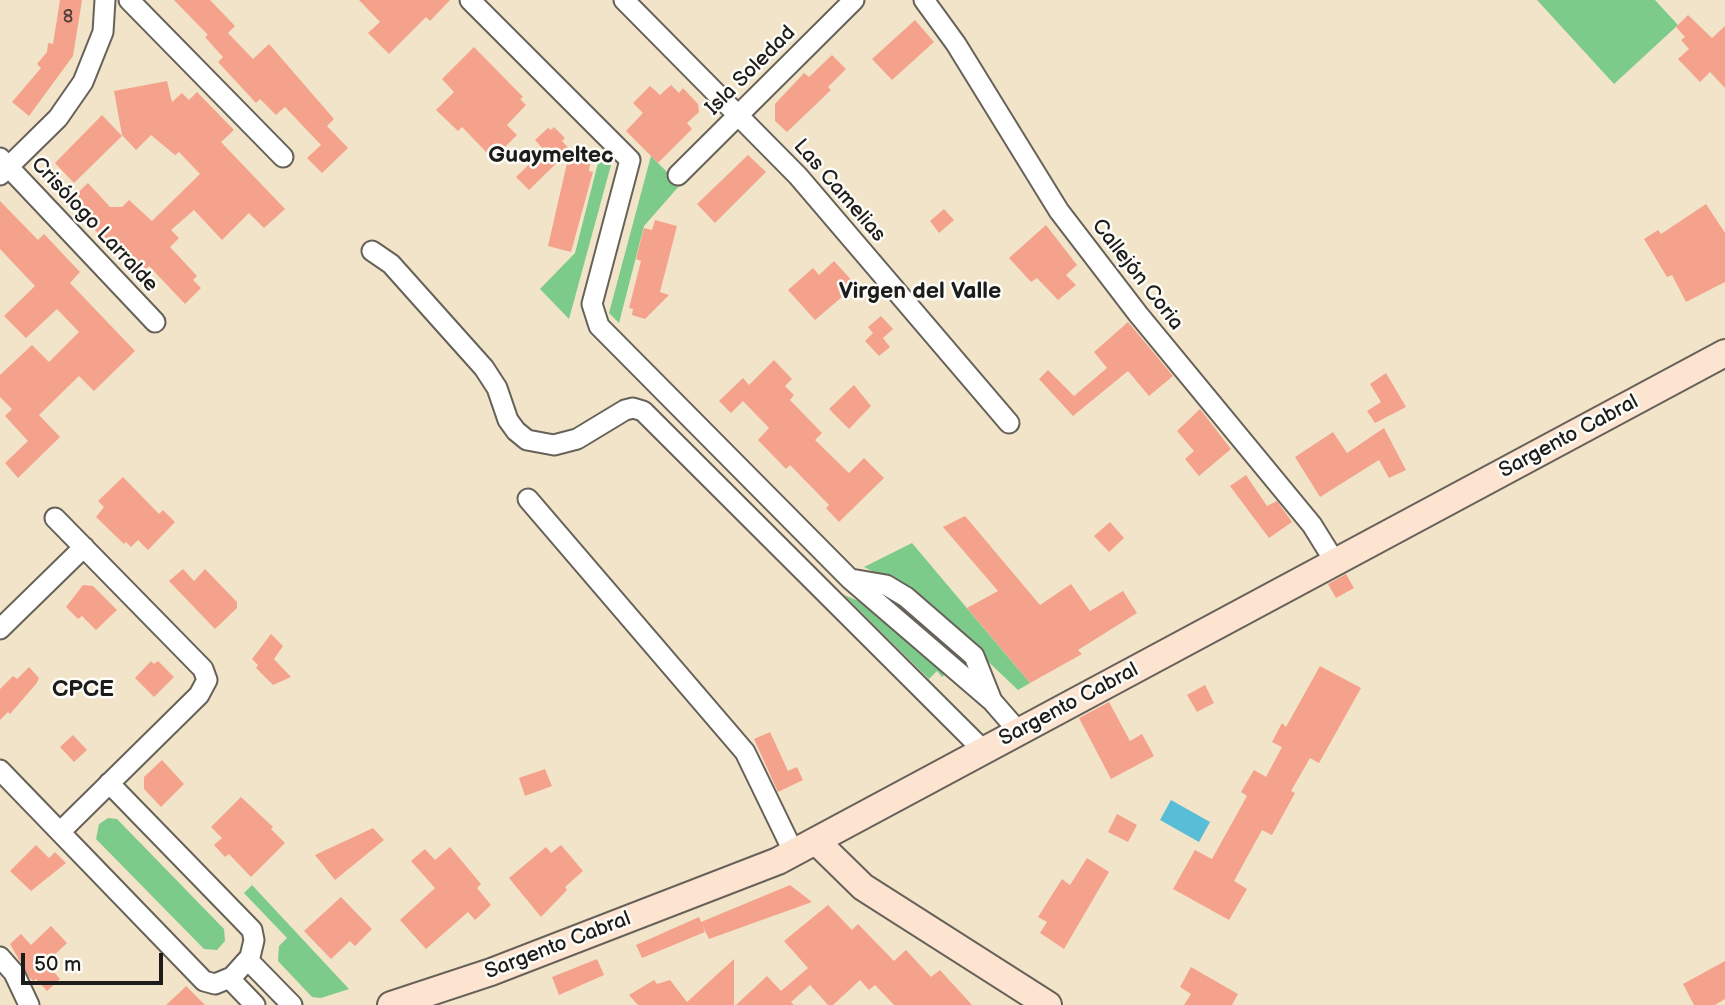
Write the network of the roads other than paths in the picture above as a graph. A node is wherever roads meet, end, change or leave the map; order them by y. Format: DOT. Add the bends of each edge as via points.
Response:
graph roads {
  1 [pos="105,0"];
  2 [pos="129,0"];
  3 [pos="470,0"];
  4 [pos="624,0"];
  5 [pos="855,0"];
  6 [pos="924,0"];
  7 [pos="739,115"];
  8 [pos="283,158"];
  9 [pos="3,167"];
  10 [pos="678,174"];
  11 [pos="372,251"];
  12 [pos="155,322"];
  13 [pos="1725,353"];
  14 [pos="1009,423"];
  15 [pos="528,499"];
  16 [pos="55,518"];
  17 [pos="84,547"];
  18 [pos="1335,562"];
  19 [pos="0,629"];
  20 [pos="1019,732"];
  21 [pos="985,751"];
  22 [pos="0,771"];
  23 [pos="109,783"];
  24 [pos="60,832"];
  25 [pos="805,847"];
  26 [pos="0,957"];
  27 [pos="248,960"];
  28 [pos="230,979"];
  29 [pos="29,1005"];
  30 [pos="255,1005"];
  31 [pos="292,1005"];
  32 [pos="391,1005"];
  33 [pos="1048,1005"];
  1 -- 9 [label="street" via="103,32 83,82 58,118"];
  2 -- 8 [label="street"];
  3 -- 20 [label="street" via="630,160 592,304 599,326 850,579 992,701"];
  4 -- 7 [label="street, Las Camelias"];
  5 -- 7 [label="street, Isla Soledad"];
  6 -- 18 [label="street, Callejón Coria" via="1059,211 1312,525"];
  7 -- 10 [label="street, Isla Soledad"];
  7 -- 14 [label="street, Las Camelias" via="798,176"];
  9 -- 12 [label="street, Crisólogo Larralde"];
  11 -- 21 [label="street" via="391,264 484,368 508,420 527,440 554,445 577,439 625,410 643,411"];
  13 -- 18 [label="main road, Sargento Cabral"];
  15 -- 25 [label="street" via="745,752"];
  16 -- 17 [label="street"];
  17 -- 19 [label="street"];
  17 -- 23 [label="street" via="203,669 207,681 200,695"];
  18 -- 20 [label="main road, Sargento Cabral"];
  20 -- 21 [label="main road, Sargento Cabral"];
  21 -- 25 [label="main road, Sargento Cabral"];
  22 -- 24 [label="street"];
  23 -- 24 [label="street"];
  23 -- 27 [label="street" via="252,930"];
  24 -- 28 [label="street" via="204,981 215,984"];
  25 -- 32 [label="main road, Sargento Cabral" via="491,972"];
  25 -- 33 [label="main road"];
  26 -- 29 [label="street" via="14,973"];
  27 -- 28 [label="street"];
  27 -- 31 [label="street"];
  28 -- 30 [label="street"];
}
